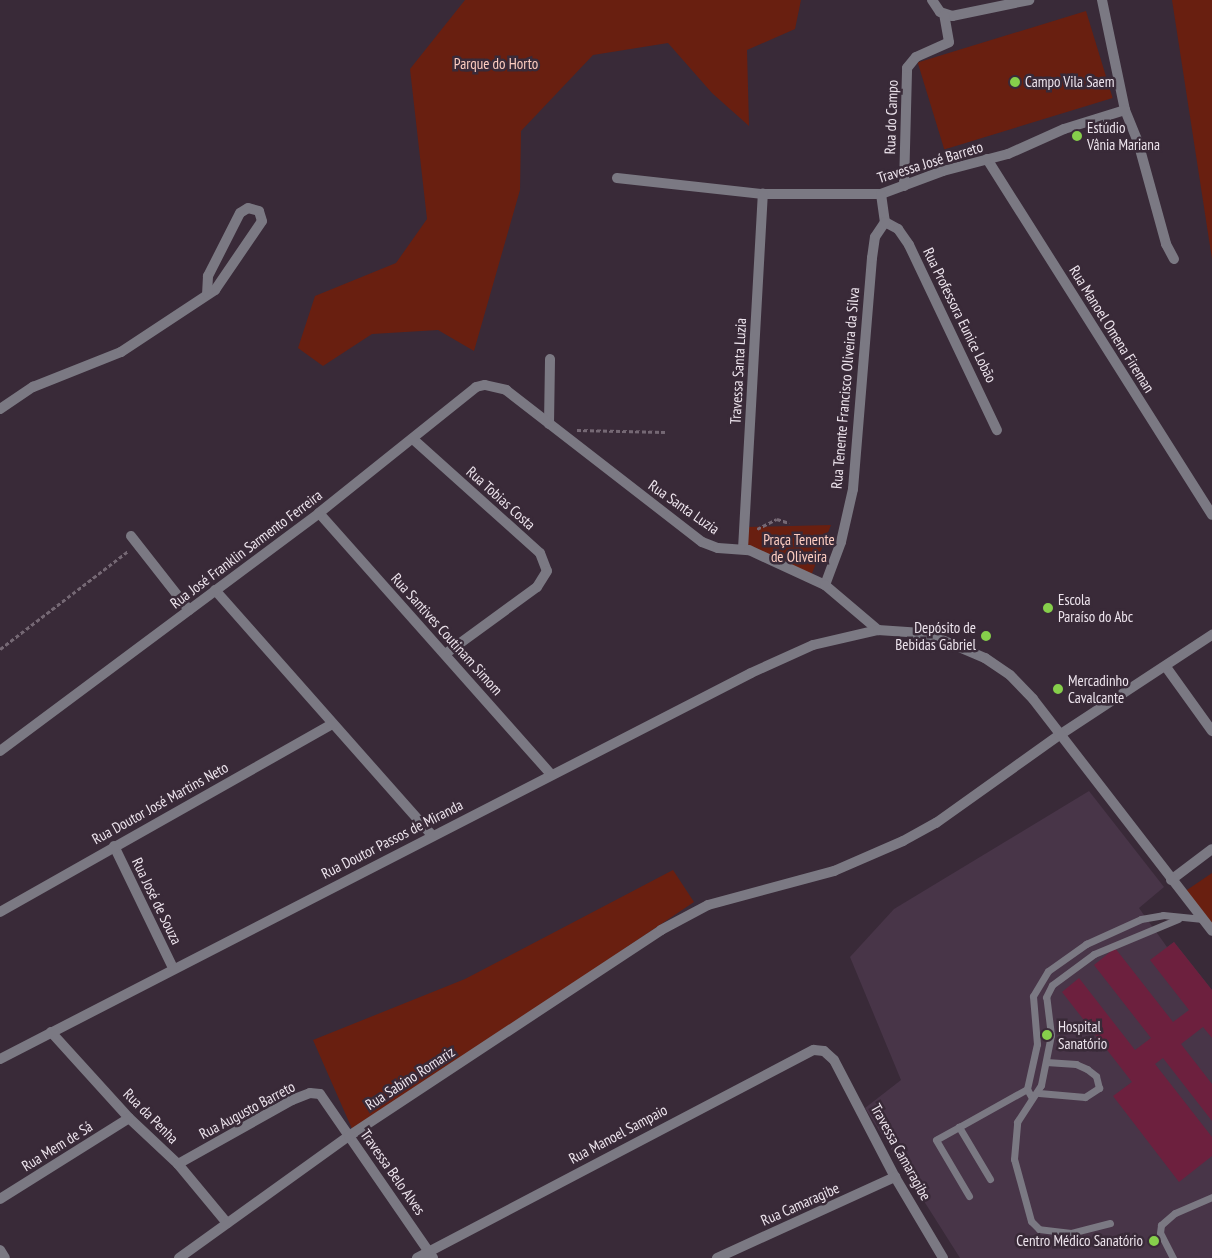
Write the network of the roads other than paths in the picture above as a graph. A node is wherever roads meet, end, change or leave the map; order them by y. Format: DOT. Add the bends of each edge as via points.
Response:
graph roads {
  1 [pos="932,0"];
  2 [pos="1029,0"];
  3 [pos="1102,0"];
  4 [pos="944,15"];
  5 [pos="1125,110"];
  6 [pos="988,159"];
  7 [pos="617,178"];
  8 [pos="904,186"];
  9 [pos="762,194"];
  10 [pos="881,194"];
  11 [pos="885,222"];
  12 [pos="1174,258"];
  13 [pos="207,293"];
  14 [pos="550,359"];
  15 [pos="511,394"];
  16 [pos="0,409"];
  17 [pos="552,426"];
  18 [pos="997,430"];
  19 [pos="414,440"];
  20 [pos="320,513"];
  21 [pos="1212,515"];
  22 [pos="134,540"];
  23 [pos="744,544"];
  24 [pos="825,585"];
  25 [pos="215,590"];
  26 [pos="189,610"];
  27 [pos="878,630"];
  28 [pos="1212,635"];
  29 [pos="445,654"];
  30 [pos="1166,667"];
  31 [pos="332,724"];
  32 [pos="1212,731"];
  33 [pos="1061,734"];
  34 [pos="0,751"];
  35 [pos="551,774"];
  36 [pos="432,835"];
  37 [pos="114,846"];
  38 [pos="1212,849"];
  39 [pos="1171,880"];
  40 [pos="2,911"];
  41 [pos="1178,919"];
  42 [pos="1203,920"];
  43 [pos="1212,932"];
  44 [pos="173,968"];
  45 [pos="51,1032"];
  46 [pos="0,1058"];
  47 [pos="834,1060"];
  48 [pos="1046,1062"];
  49 [pos="1027,1089"];
  50 [pos="1038,1093"];
  51 [pos="1032,1098"];
  52 [pos="329,1103"];
  53 [pos="129,1118"];
  54 [pos="959,1127"];
  55 [pos="349,1136"];
  56 [pos="178,1164"];
  57 [pos="895,1177"];
  58 [pos="990,1179"];
  59 [pos="969,1196"];
  60 [pos="1212,1197"];
  61 [pos="0,1198"];
  62 [pos="227,1223"];
  63 [pos="1110,1223"];
  64 [pos="0,1250"];
  65 [pos="431,1255"];
  66 [pos="729,1255"];
  67 [pos="5,1258"];
  68 [pos="179,1258"];
  69 [pos="417,1258"];
  70 [pos="717,1258"];
  71 [pos="943,1258"];
  72 [pos="1173,1258"];
  1 -- 4 [label="street"];
  2 -- 4 [label="street" via="962,15"];
  3 -- 5 [label="street"];
  4 -- 8 [label="street, Rua do Campo" via="949,42 916,57 907,68"];
  5 -- 6 [label="street, Travessa José Barreto"];
  5 -- 12 [label="street" via="1146,167 1162,232"];
  6 -- 8 [label="street, Travessa José Barreto"];
  6 -- 21 [label="street, Rua Manoel Omena Fireman"];
  7 -- 9 [label="street, Travessa José Barreto"];
  8 -- 10 [label="street, Travessa José Barreto"];
  9 -- 10 [label="street, Travessa José Barreto"];
  9 -- 23 [label="street, Travessa Santa Luzia"];
  10 -- 11 [label="street"];
  11 -- 18 [label="street, Rua Professora Eunice Lobão" via="898,229 909,245"];
  11 -- 24 [label="street, Rua Tenente Francisco Oliveira da Silva" via="875,237 872,258 853,489 841,542"];
  13 -- 13 [label="street" via="220,286 262,221 259,211 248,208 240,213 208,276"];
  13 -- 16 [label="street" via="121,352 33,387"];
  14 -- 17 [label="street"];
  15 -- 17 [label="street, Rua Santa Luzia"];
  15 -- 19 [label="street, Rua José Franklin Sarmento Ferreira" via="495,386 476,387"];
  17 -- 23 [label="street, Rua Santa Luzia" via="702,542 718,548"];
  19 -- 20 [label="street, Rua José Franklin Sarmento Ferreira"];
  19 -- 29 [label="street, Rua Tobias Costa" via="540,553 547,571 537,587"];
  20 -- 25 [label="street, Rua José Franklin Sarmento Ferreira"];
  20 -- 29 [label="street, Rua Santives Coutinam Simom"];
  22 -- 26 [label="street"];
  23 -- 24 [label="street, Rua Santa Luzia"];
  24 -- 27 [label="street, Rua Santa Luzia"];
  25 -- 26 [label="street, Rua José Franklin Sarmento Ferreira"];
  25 -- 31 [label="street"];
  26 -- 34 [label="street, Rua José Franklin Sarmento Ferreira"];
  27 -- 33 [label="street, Rua Doutor Passos de Miranda" via="922,633 986,658 1010,675"];
  27 -- 35 [label="street, Rua Doutor Passos de Miranda" via="834,639 800,651"];
  28 -- 30 [label="street, Rua Sabino Romariz"];
  29 -- 35 [label="street, Rua Santives Coutinam Simom"];
  30 -- 32 [label="street"];
  30 -- 33 [label="street, Rua Sabino Romariz"];
  31 -- 36 [label="street"];
  31 -- 37 [label="street, Rua Doutor José Martins Neto"];
  33 -- 39 [label="street, Rua Doutor Passos de Miranda"];
  33 -- 55 [label="street, Rua Sabino Romariz" via="936,823 903,841 834,871 708,906 661,930"];
  35 -- 36 [label="street, Rua Doutor Passos de Miranda"];
  36 -- 44 [label="street, Rua Doutor Passos de Miranda"];
  37 -- 40 [label="street, Rua Doutor José Martins Neto"];
  37 -- 44 [label="street, Rua José de Souza"];
  38 -- 39 [label="street"];
  39 -- 42 [label="street, Rua Doutor Passos de Miranda"];
  41 -- 42 [label="lane"];
  41 -- 48 [label="lane" via="1094,954 1052,985 1046,997 1051,1035"];
  41 -- 49 [label="lane" via="1155,916 1105,934 1086,944 1042,978 1033,996 1037,1044"];
  42 -- 43 [label="street, Rua Doutor Passos de Miranda"];
  44 -- 45 [label="street, Rua Doutor Passos de Miranda"];
  45 -- 46 [label="street, Rua Doutor Passos de Miranda"];
  45 -- 53 [label="street, Rua da Penha"];
  47 -- 57 [label="street, Travessa Camaragibe"];
  47 -- 65 [label="street, Rua Manoel Sampaio" via="824,1051 798,1056"];
  48 -- 50 [label="lane"];
  48 -- 50 [label="lane" via="1076,1064 1087,1069 1096,1076 1099,1088 1085,1097"];
  49 -- 51 [label="lane"];
  49 -- 54 [label="lane"];
  50 -- 51 [label="lane"];
  51 -- 63 [label="lane" via="1017,1122 1014,1159 1031,1220 1039,1229 1071,1233"];
  52 -- 55 [label="street, Travessa Belo Alves"];
  52 -- 56 [label="street, Rua Augusto Barreto" via="320,1094 310,1093"];
  53 -- 56 [label="street, Rua da Penha"];
  53 -- 61 [label="street, Rua Mem de Sá"];
  54 -- 58 [label="lane"];
  54 -- 59 [label="lane" via="936,1140"];
  55 -- 62 [label="street, Rua Sabino Romariz"];
  55 -- 65 [label="street, Travessa Belo Alves"];
  56 -- 62 [label="street, Rua da Penha"];
  57 -- 66 [label="street, Rua Camaragibe"];
  57 -- 71 [label="street, Travessa Camaragibe"];
  60 -- 72 [label="lane" via="1175,1212 1161,1225 1160,1233"];
  62 -- 68 [label="street, Rua Sabino Romariz"];
  64 -- 67 [label="street"];
  65 -- 69 [label="street, Rua Manoel Sampaio"];
  66 -- 70 [label="street, Rua Camaragibe"];
}
